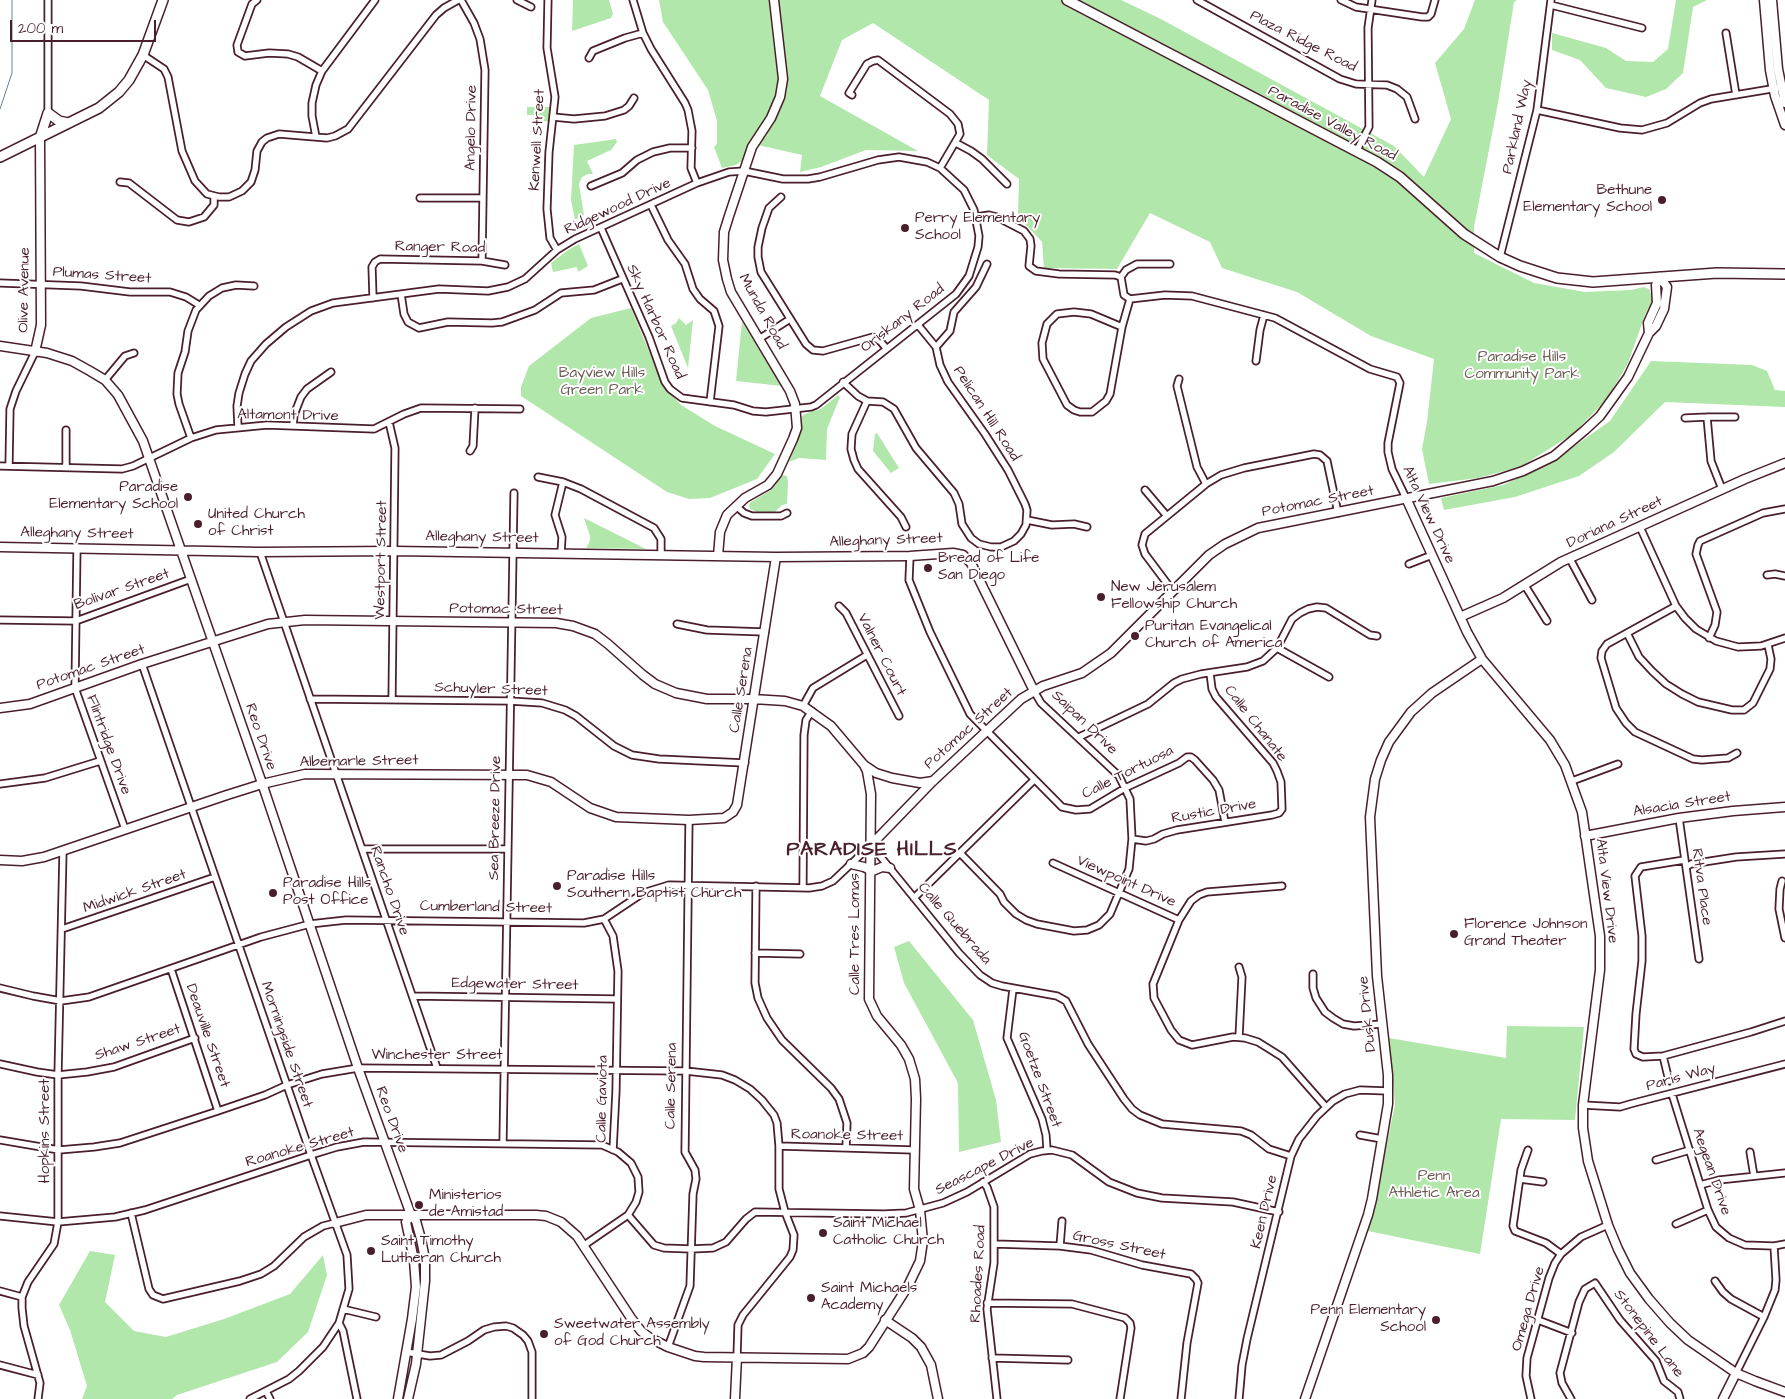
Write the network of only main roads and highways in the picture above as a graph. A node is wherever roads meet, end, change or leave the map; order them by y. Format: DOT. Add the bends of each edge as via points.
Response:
graph roads {
  1 [pos="164,0"];
  2 [pos="1067,0"];
  3 [pos="68,123"];
  4 [pos="40,138"];
  5 [pos="0,158"];
  6 [pos="1785,274"];
  1 -- 3 [label="main road" via="143,55 129,80 99,108"];
  2 -- 6 [label="main road, Paradise Valley Road" via="1357,150 1400,177 1460,231 1500,257 1539,272 1557,278 1611,281 1717,273"];
  3 -- 4 [label="main road"];
  3 -- 4 [label="main road" via="48,113"];
  4 -- 5 [label="main road"];
}
